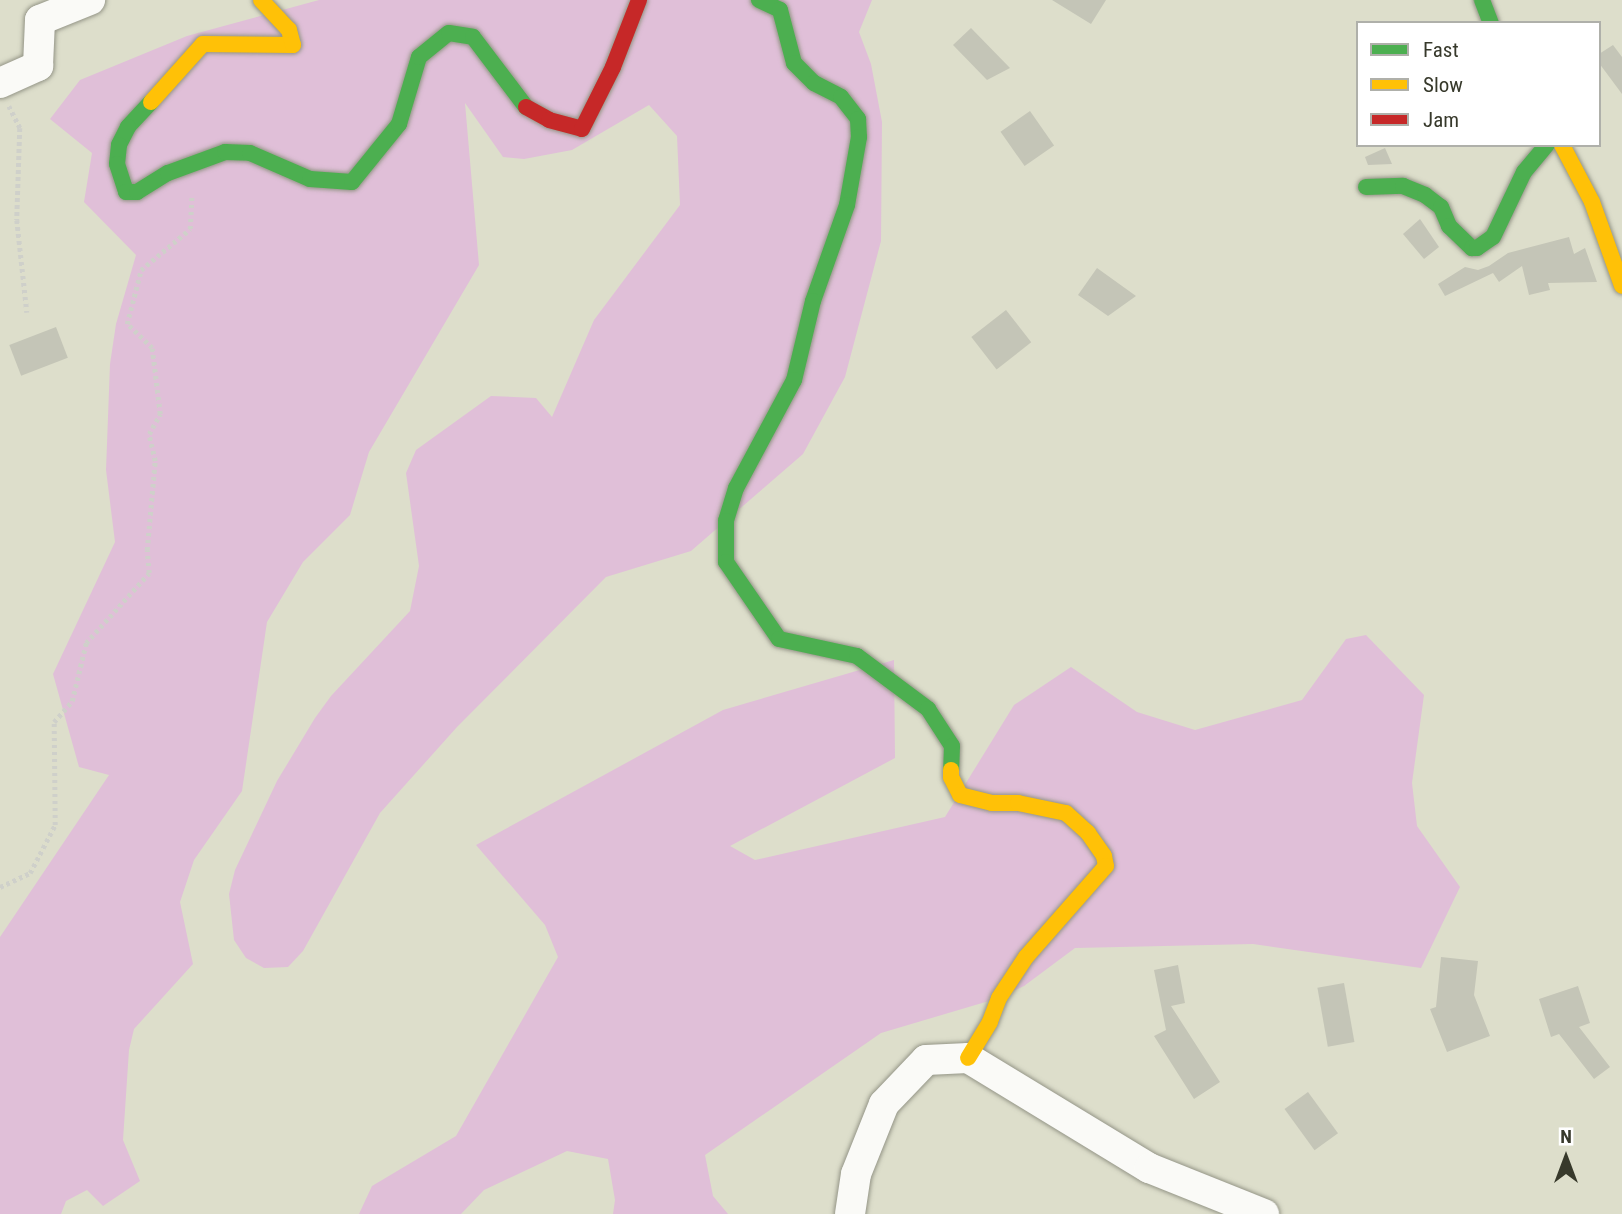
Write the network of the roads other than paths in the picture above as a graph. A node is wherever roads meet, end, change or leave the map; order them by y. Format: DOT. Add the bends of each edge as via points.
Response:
graph roads {
  1 [pos="90,0"];
  2 [pos="261,0"];
  3 [pos="639,0"];
  4 [pos="759,0"];
  5 [pos="1482,0"];
  6 [pos="1490,21"];
  7 [pos="3,92"];
  8 [pos="1546,147"];
  9 [pos="1563,147"];
  10 [pos="1366,187"];
  11 [pos="1622,286"];
  12 [pos="968,1058"];
  13 [pos="850,1214"];
  14 [pos="1264,1214"];
  1 -- 7 [label="street" via="40,20 38,65"];
  2 -- 3 [label="street" via="289,30 293,45 203,44 128,127 117,164 126,192 137,192 168,173 225,152 250,153 310,179 352,182 399,124 419,57 449,33 473,37 524,106 549,120 582,128 613,67"];
  4 -- 12 [label="street" via="780,10 794,63 814,83 841,97 858,119 859,137 847,205 813,301 794,380 736,488 726,521 726,562 779,639 857,656 928,709 952,746 951,777 960,795 1066,813 1088,833 1106,866 1026,957"];
  5 -- 6 [label="street"];
  8 -- 10 [label="street" via="1524,172 1502,225 1477,248 1450,226 1441,207 1425,195 1403,186"];
  9 -- 11 [label="street" via="1592,202"];
  12 -- 13 [label="street" via="926,1060 884,1104 856,1174"];
  12 -- 14 [label="street" via="1149,1168"];
}
